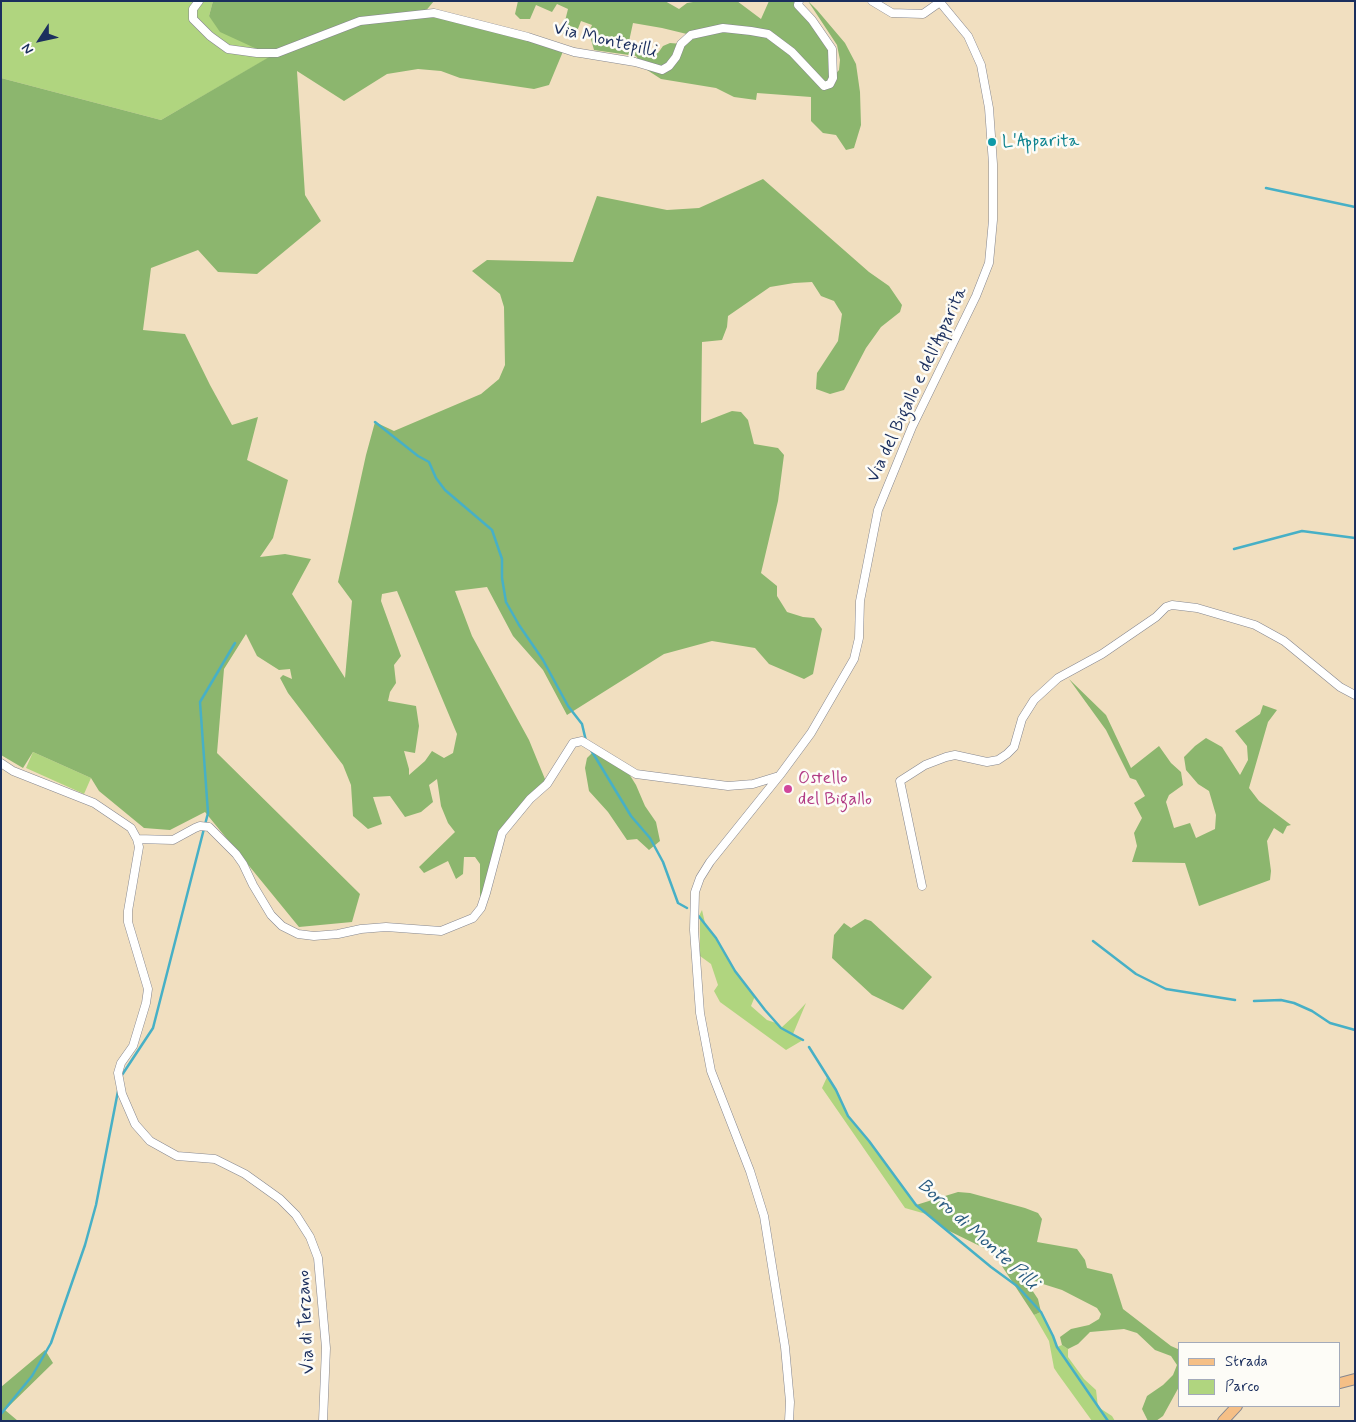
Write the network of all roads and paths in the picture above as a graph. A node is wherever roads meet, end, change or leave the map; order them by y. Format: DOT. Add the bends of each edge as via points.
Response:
graph roads {
  1 [pos="199,1"];
  2 [pos="798,1"];
  3 [pos="872,1"];
  4 [pos="940,2"];
  5 [pos="1355,695"];
  6 [pos="1,763"];
  7 [pos="780,775"];
  8 [pos="137,839"];
  9 [pos="922,886"];
  10 [pos="1355,1379"];
  11 [pos="1341,1383"];
  12 [pos="1235,1407"];
  13 [pos="323,1421"];
  14 [pos="789,1421"];
  15 [pos="1223,1421"];
  1 -- 2 [label="street, Via Montepilli" via="193,9 193,19 228,48 247,52 277,53 360,21 434,13 574,52 662,70 670,66 691,35 723,28 768,34 792,52 824,86 830,84 833,78 832,48"];
  3 -- 4 [label="street" via="892,13 923,14"];
  4 -- 7 [label="street, Via del Bigallo e dell'Apparita" via="968,36 983,73 993,164 989,263 912,427 878,510 860,601 859,638 854,659 811,733"];
  5 -- 9 [label="street" via="1340,687 1284,641 1256,626 1197,608 1166,607 1102,654 1058,678 1034,700 1022,719 1014,747 998,760 987,762 946,756 900,780"];
  6 -- 8 [label="street" via="94,804 131,828"];
  7 -- 8 [label="street" via="753,784 728,786 636,774 582,741 573,743 546,784 502,834 481,908 473,918 441,931 386,927 314,936 298,934 282,926 271,915 236,854 209,827 195,828 173,840"];
  7 -- 14 [label="street, Via del Bigallo e dell'Apparita" via="710,862 700,878 693,907 700,1014 711,1071 764,1216 784,1347"];
  8 -- 13 [label="street, Via di Terzano" via="139,848 128,922 148,989 133,1046 118,1073 122,1094 135,1124 150,1141 177,1156 216,1159 245,1174 280,1198 301,1222 318,1258 321,1280 326,1348"];
  10 -- 11 [label="main road"];
  12 -- 15 [label="main road"];
}
